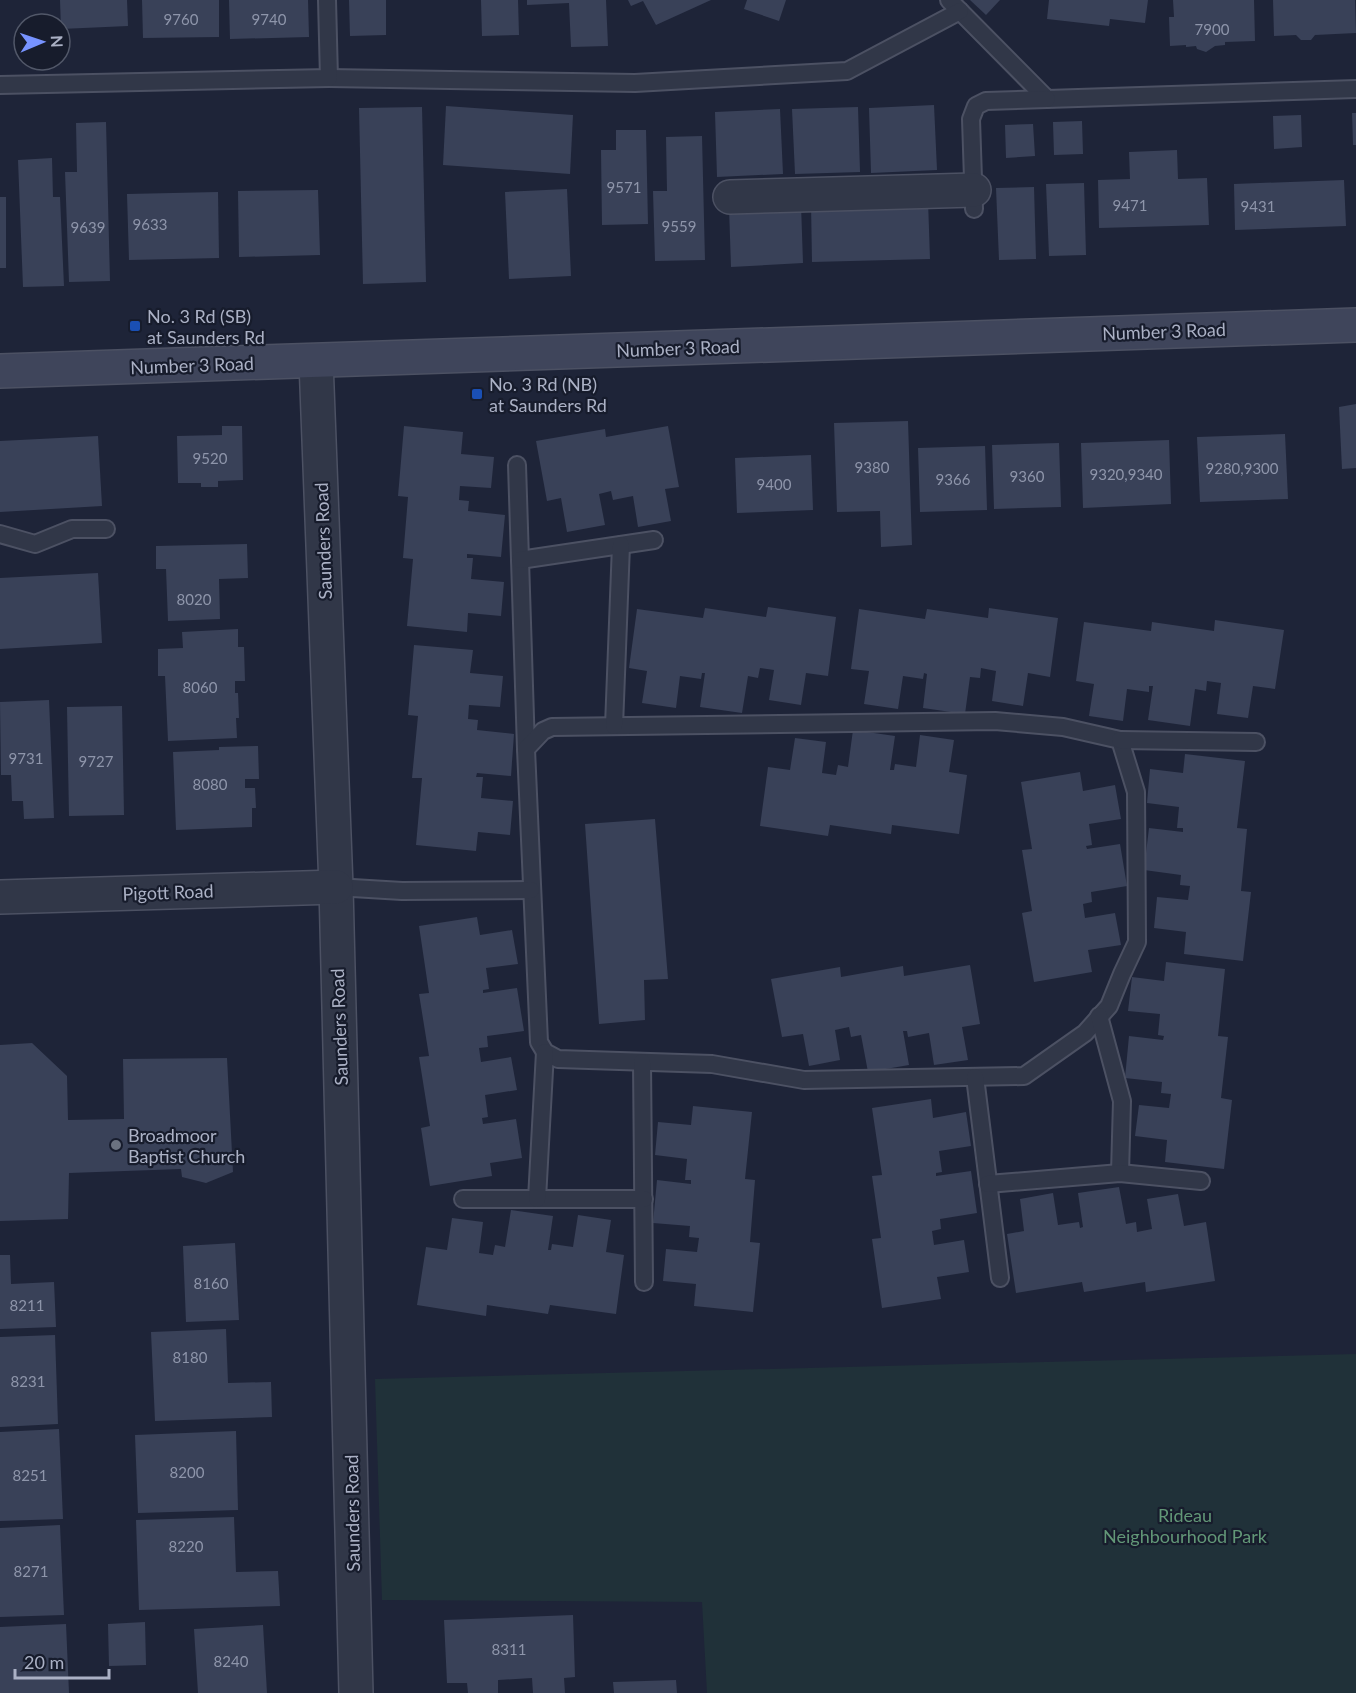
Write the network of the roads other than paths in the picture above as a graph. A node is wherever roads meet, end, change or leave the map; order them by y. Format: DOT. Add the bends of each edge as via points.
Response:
graph roads {
  1 [pos="327,0"];
  2 [pos="954,5"];
  3 [pos="329,78"];
  4 [pos="0,85"];
  5 [pos="1356,89"];
  6 [pos="1047,99"];
  7 [pos="730,197"];
  8 [pos="974,199"];
  9 [pos="1356,325"];
  10 [pos="316,361"];
  11 [pos="0,371"];
  12 [pos="517,465"];
  13 [pos="106,529"];
  14 [pos="0,534"];
  15 [pos="654,540"];
  16 [pos="621,544"];
  17 [pos="520,560"];
  18 [pos="614,726"];
  19 [pos="1120,740"];
  20 [pos="1256,742"];
  21 [pos="526,749"];
  22 [pos="336,887"];
  23 [pos="531,890"];
  24 [pos="0,897"];
  25 [pos="1099,1016"];
  26 [pos="546,1052"];
  27 [pos="642,1062"];
  28 [pos="975,1077"];
  29 [pos="1120,1173"];
  30 [pos="1201,1181"];
  31 [pos="988,1184"];
  32 [pos="463,1199"];
  33 [pos="537,1199"];
  34 [pos="644,1199"];
  35 [pos="1000,1278"];
  36 [pos="644,1282"];
  37 [pos="356,1693"];
  1 -- 3 [label="lane"];
  2 -- 3 [label="lane" via="847,71 635,82"];
  2 -- 6 [label="lane"];
  3 -- 4 [label="lane"];
  5 -- 6 [label="lane"];
  6 -- 8 [label="lane" via="986,101 976,106 971,119"];
  7 -- 8 [label="street"];
  9 -- 10 [label="main road, Number 3 Road"];
  10 -- 11 [label="main road, Number 3 Road"];
  10 -- 22 [label="street, Saunders Road"];
  12 -- 17 [label="lane"];
  13 -- 14 [label="lane" via="72,529 34,544"];
  15 -- 16 [label="lane"];
  16 -- 17 [label="lane"];
  16 -- 18 [label="lane"];
  17 -- 21 [label="lane"];
  18 -- 19 [label="lane" via="995,721 1063,727"];
  18 -- 21 [label="lane" via="552,727"];
  19 -- 20 [label="lane"];
  19 -- 25 [label="lane" via="1136,792 1137,942 1109,1006"];
  21 -- 23 [label="lane"];
  22 -- 23 [label="lane"];
  22 -- 24 [label="street, Pigott Road"];
  22 -- 37 [label="street, Saunders Road"];
  23 -- 26 [label="lane" via="539,1042"];
  25 -- 28 [label="lane" via="1084,1033 1024,1076"];
  25 -- 29 [label="lane" via="1122,1101"];
  26 -- 27 [label="lane" via="558,1059"];
  26 -- 33 [label="lane"];
  27 -- 28 [label="lane" via="712,1064 804,1080"];
  27 -- 34 [label="lane"];
  28 -- 31 [label="lane"];
  29 -- 30 [label="lane"];
  29 -- 31 [label="lane"];
  31 -- 35 [label="lane"];
  32 -- 33 [label="lane"];
  33 -- 34 [label="lane"];
  34 -- 36 [label="lane"];
}
